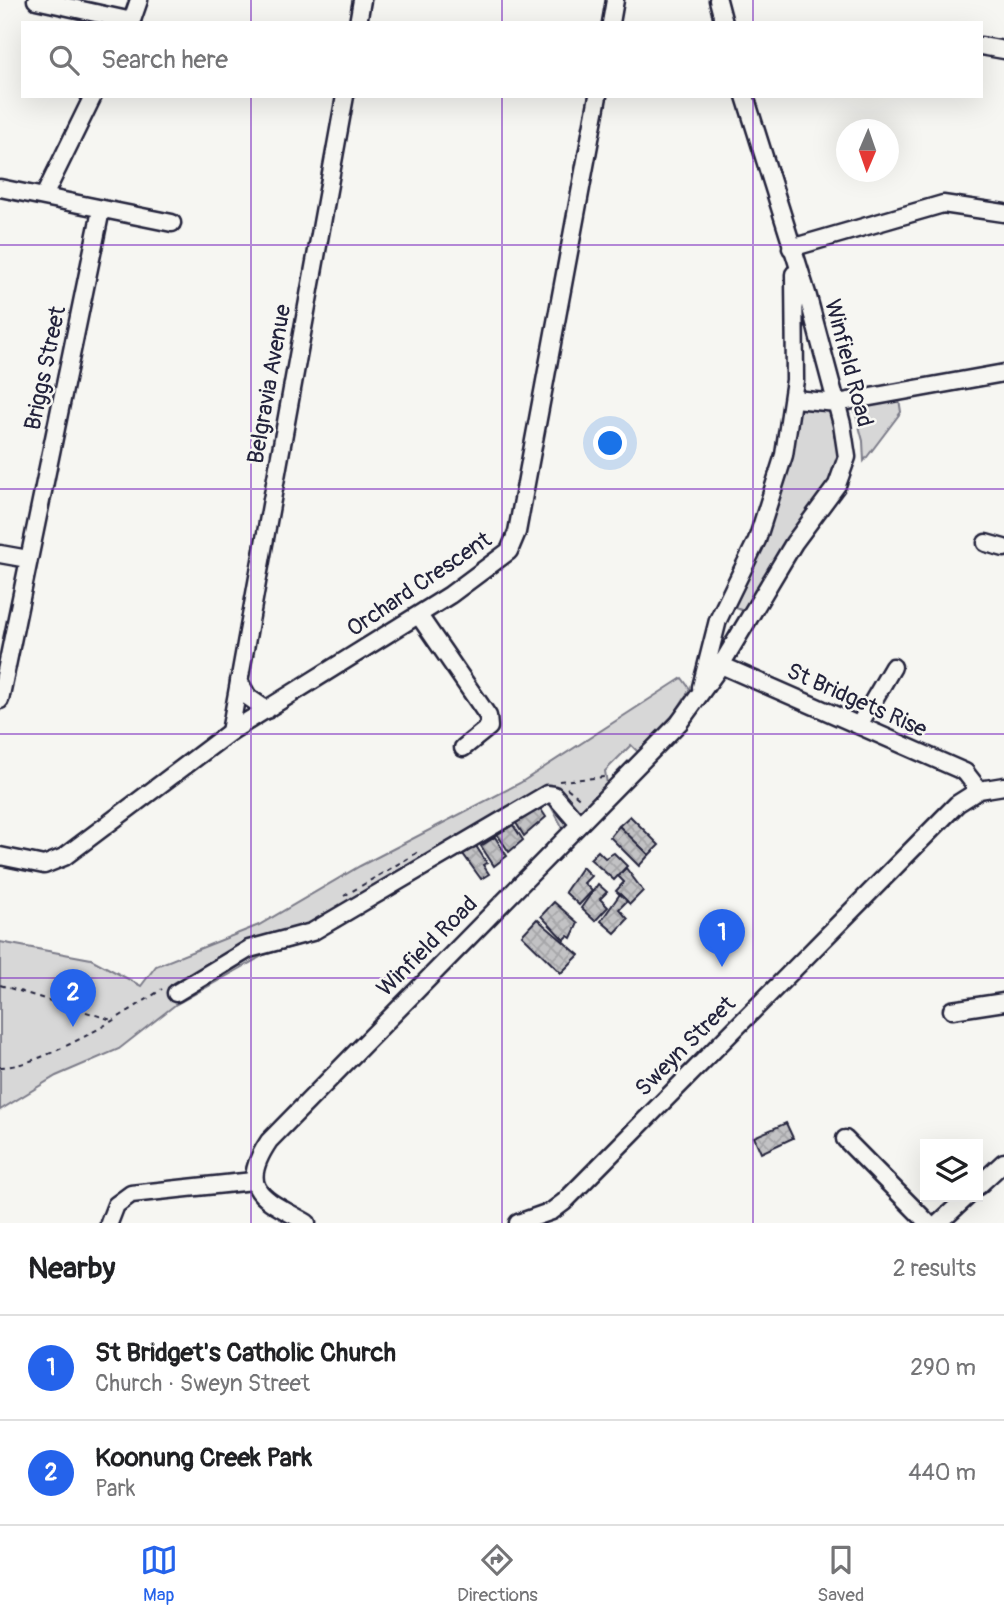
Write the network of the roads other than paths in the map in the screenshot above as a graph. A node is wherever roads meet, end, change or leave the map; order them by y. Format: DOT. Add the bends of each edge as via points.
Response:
graph roads {
  1 [pos="37,0"];
  2 [pos="139,0"];
  3 [pos="362,0"];
  4 [pos="615,0"];
  5 [pos="718,0"];
  6 [pos="127,21"];
  7 [pos="131,21"];
  8 [pos="358,21"];
  9 [pos="611,21"];
  10 [pos="723,21"];
  11 [pos="983,46"];
  12 [pos="1004,50"];
  13 [pos="92,98"];
  14 [pos="345,98"];
  15 [pos="598,98"];
  16 [pos="747,98"];
  17 [pos="0,188"];
  18 [pos="44,196"];
  19 [pos="101,209"];
  20 [pos="1004,213"];
  21 [pos="172,223"];
  22 [pos="791,248"];
  23 [pos="1004,373"];
  24 [pos="794,399"];
  25 [pos="836,403"];
  26 [pos="986,542"];
  27 [pos="1004,548"];
  28 [pos="0,554"];
  29 [pos="28,559"];
  30 [pos="420,617"];
  31 [pos="715,662"];
  32 [pos="893,667"];
  33 [pos="239,681"];
  34 [pos="0,700"];
  35 [pos="267,710"];
  36 [pos="859,725"];
  37 [pos="230,732"];
  38 [pos="463,748"];
  39 [pos="1004,786"];
  40 [pos="979,790"];
  41 [pos="579,824"];
  42 [pos="0,856"];
  43 [pos="176,993"];
  44 [pos="1004,1002"];
  45 [pos="952,1010"];
  46 [pos="845,1139"];
  47 [pos="1004,1162"];
  48 [pos="253,1181"];
  49 [pos="983,1181"];
  50 [pos="962,1202"];
  51 [pos="109,1223"];
  52 [pos="307,1223"];
  53 [pos="518,1223"];
  54 [pos="928,1223"];
  55 [pos="939,1223"];
  1 -- 6 [label="street"];
  2 -- 7 [label="street"];
  3 -- 8 [label="street"];
  4 -- 9 [label="street"];
  5 -- 10 [label="street"];
  11 -- 12 [label="street"];
  13 -- 18 [label="street"];
  14 -- 33 [label="street, Belgravia Avenue"];
  15 -- 30 [label="street, Orchard Crescent" via="514,544"];
  16 -- 22 [label="street, Winfield Road"];
  17 -- 18 [label="street"];
  18 -- 19 [label="street"];
  19 -- 21 [label="street"];
  19 -- 29 [label="street, Briggs Street"];
  20 -- 22 [label="street" via="943,204"];
  22 -- 24 [label="street, Winfield Road" via="797,315"];
  22 -- 25 [label="street, Winfield Road"];
  23 -- 25 [label="street"];
  24 -- 25 [label="street"];
  24 -- 31 [label="street, Winfield Road" via="773,497 723,607"];
  25 -- 31 [label="street, Winfield Road" via="847,448 842,476"];
  26 -- 27 [label="street"];
  28 -- 29 [label="street"];
  29 -- 34 [label="street, Briggs Street"];
  30 -- 35 [label="street, Orchard Crescent"];
  30 -- 38 [label="street" via="488,716 489,727"];
  31 -- 36 [label="street, St Bridgets Rise"];
  31 -- 41 [label="street, Winfield Road" via="696,701"];
  32 -- 36 [label="street"];
  33 -- 35 [label="street" via="248,696"];
  33 -- 37 [label="street, Belgravia Avenue"];
  35 -- 37 [label="street, Orchard Crescent"];
  36 -- 40 [label="street, St Bridgets Rise" via="965,772"];
  37 -- 42 [label="street, Orchard Crescent" via="64,858 44,865"];
  39 -- 40 [label="street, Sweyn Street"];
  40 -- 53 [label="street, Sweyn Street" via="957,804 564,1202"];
  41 -- 43 [label="street" via="554,795 547,794 312,932 249,949"];
  41 -- 48 [label="street, Winfield Road" via="277,1131 259,1158"];
  44 -- 45 [label="street"];
  46 -- 54 [label="street"];
  47 -- 49 [label="street"];
  48 -- 51 [label="street" via="131,1194 116,1205"];
  48 -- 52 [label="street" via="262,1196"];
  50 -- 55 [label="street"];
}
